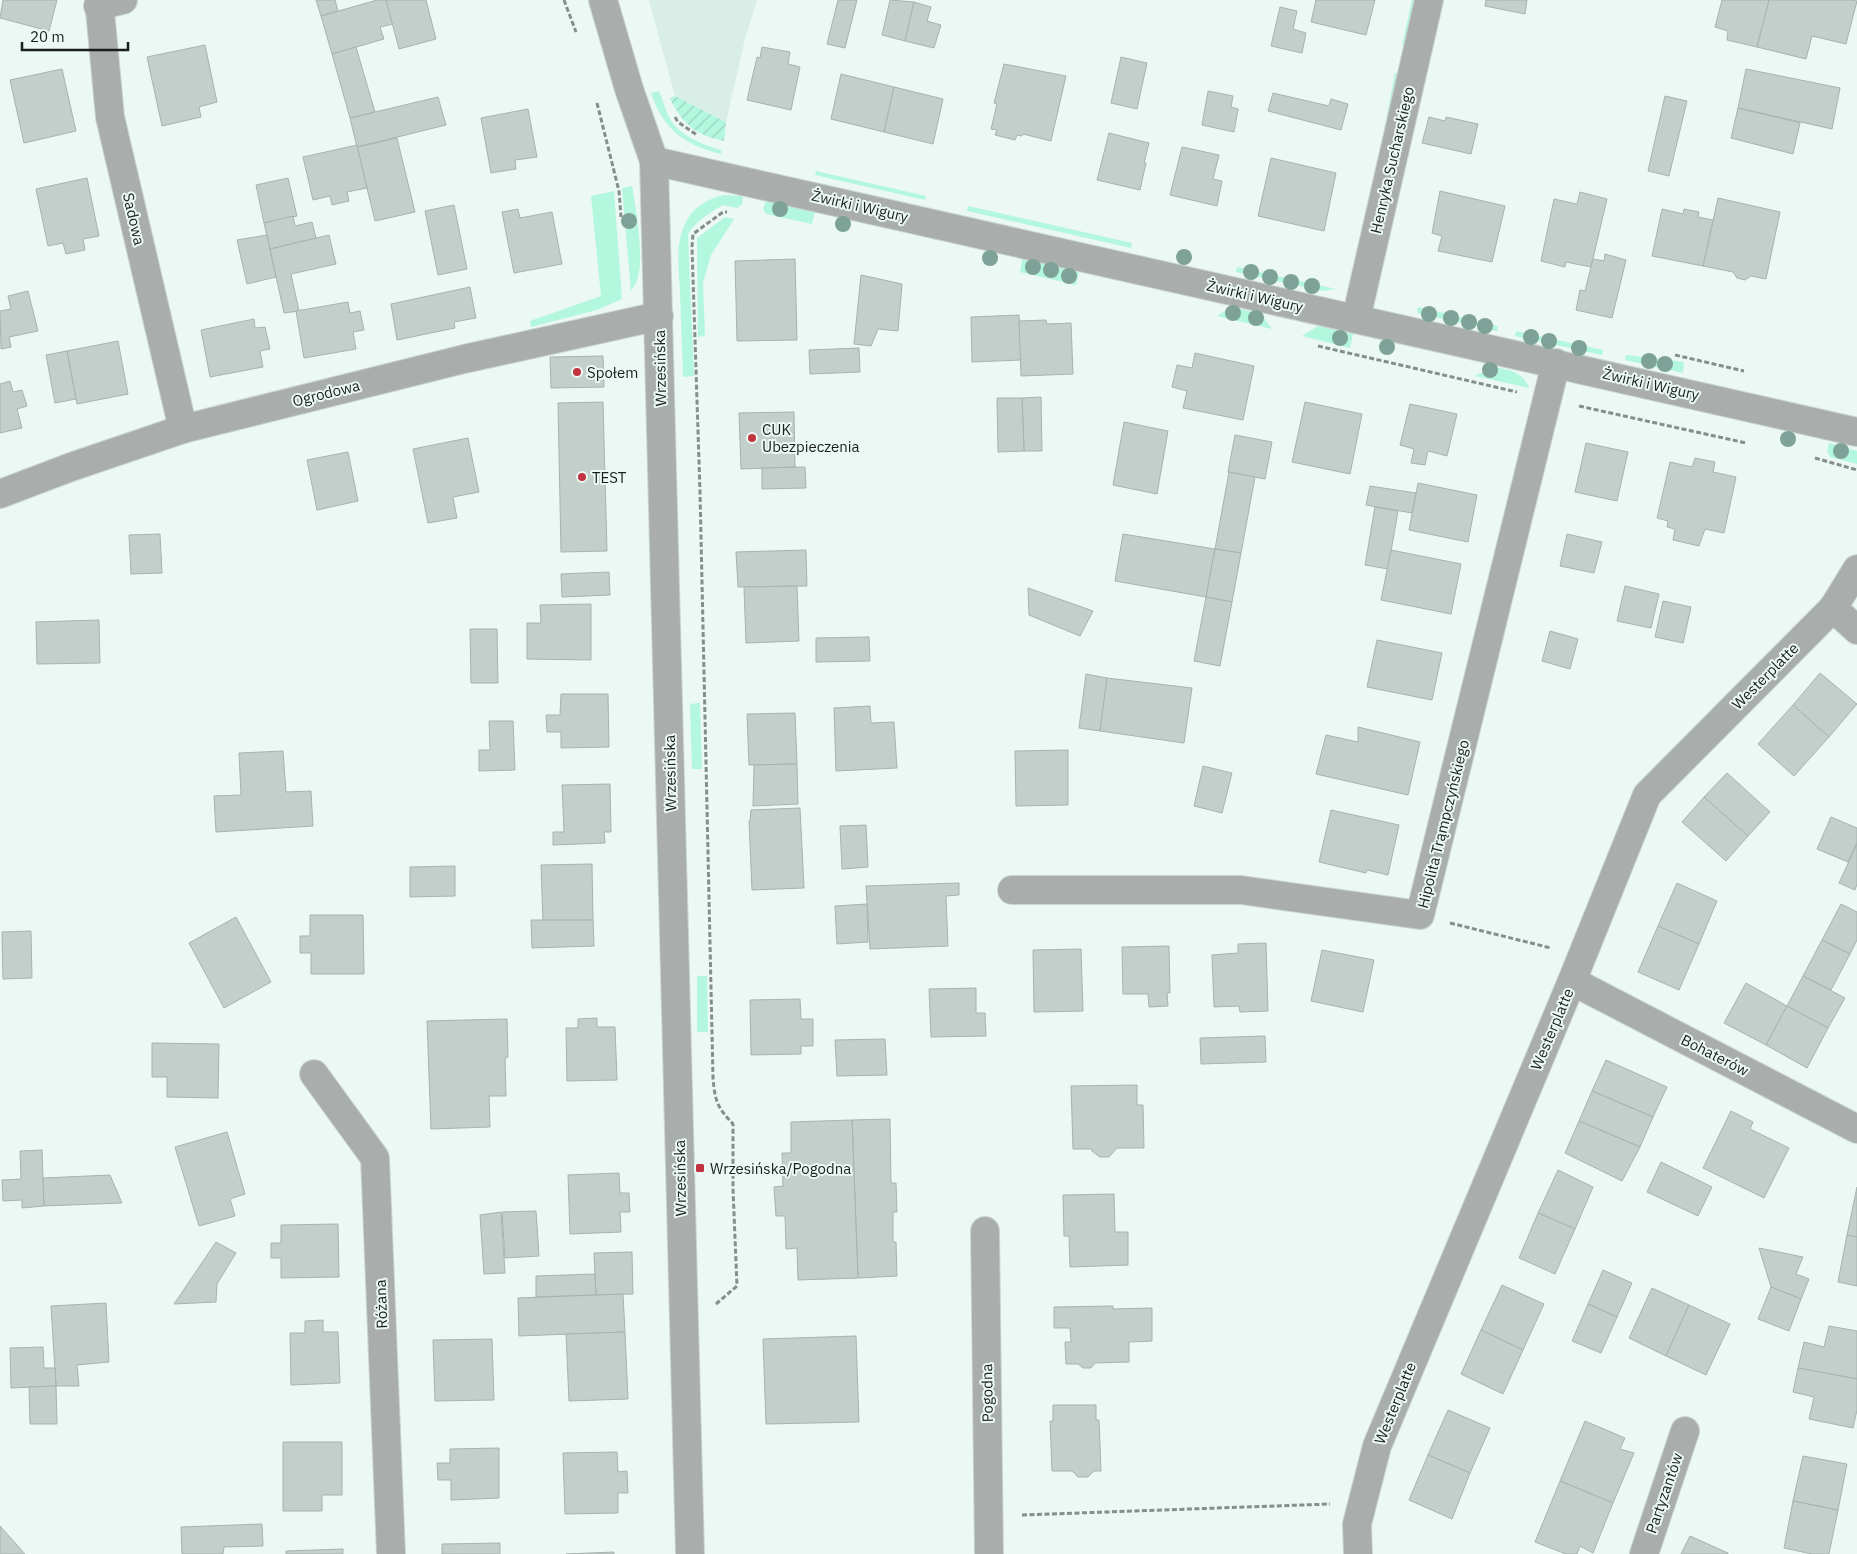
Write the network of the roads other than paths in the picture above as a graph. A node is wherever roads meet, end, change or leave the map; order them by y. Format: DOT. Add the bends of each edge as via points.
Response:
graph roads {
  1 [pos="603,0"];
  2 [pos="1429,0"];
  3 [pos="107,2"];
  4 [pos="654,161"];
  5 [pos="658,316"];
  6 [pos="1356,319"];
  7 [pos="1556,363"];
  8 [pos="183,429"];
  9 [pos="1857,432"];
  10 [pos="0,494"];
  11 [pos="1857,569"];
  12 [pos="1833,608"];
  13 [pos="1857,630"];
  14 [pos="1012,890"];
  15 [pos="1577,968"];
  16 [pos="314,1074"];
  17 [pos="1857,1129"];
  18 [pos="985,1231"];
  19 [pos="1685,1431"];
  20 [pos="391,1554"];
  21 [pos="690,1554"];
  22 [pos="989,1554"];
  23 [pos="1358,1554"];
  24 [pos="1644,1554"];
  1 -- 4 [label="street, Wrzesińska"];
  2 -- 6 [label="street, Henryka Sucharskiego"];
  3 -- 8 [label="street, Sadowa" via="110,117"];
  4 -- 5 [label="street, Wrzesińska"];
  4 -- 6 [label="street, Żwirki i Wigury"];
  5 -- 8 [label="street, Ogrodowa" via="464,359"];
  5 -- 21 [label="street, Wrzesińska"];
  6 -- 7 [label="street, Żwirki i Wigury"];
  7 -- 9 [label="street, Żwirki i Wigury"];
  7 -- 14 [label="street, Hipolita Trąmpczyńskiego" via="1420,915 1242,890"];
  8 -- 10 [label="street, Ogrodowa"];
  11 -- 12 [label="street, Westerplatte"];
  12 -- 13 [label="street"];
  12 -- 15 [label="street, Westerplatte" via="1647,795"];
  15 -- 17 [label="street, Bohaterów"];
  15 -- 23 [label="street, Westerplatte" via="1377,1446 1357,1524"];
  16 -- 20 [label="street, Różana" via="375,1158"];
  18 -- 22 [label="street, Pogodna"];
  19 -- 24 [label="street, Partyzantów"];
}
